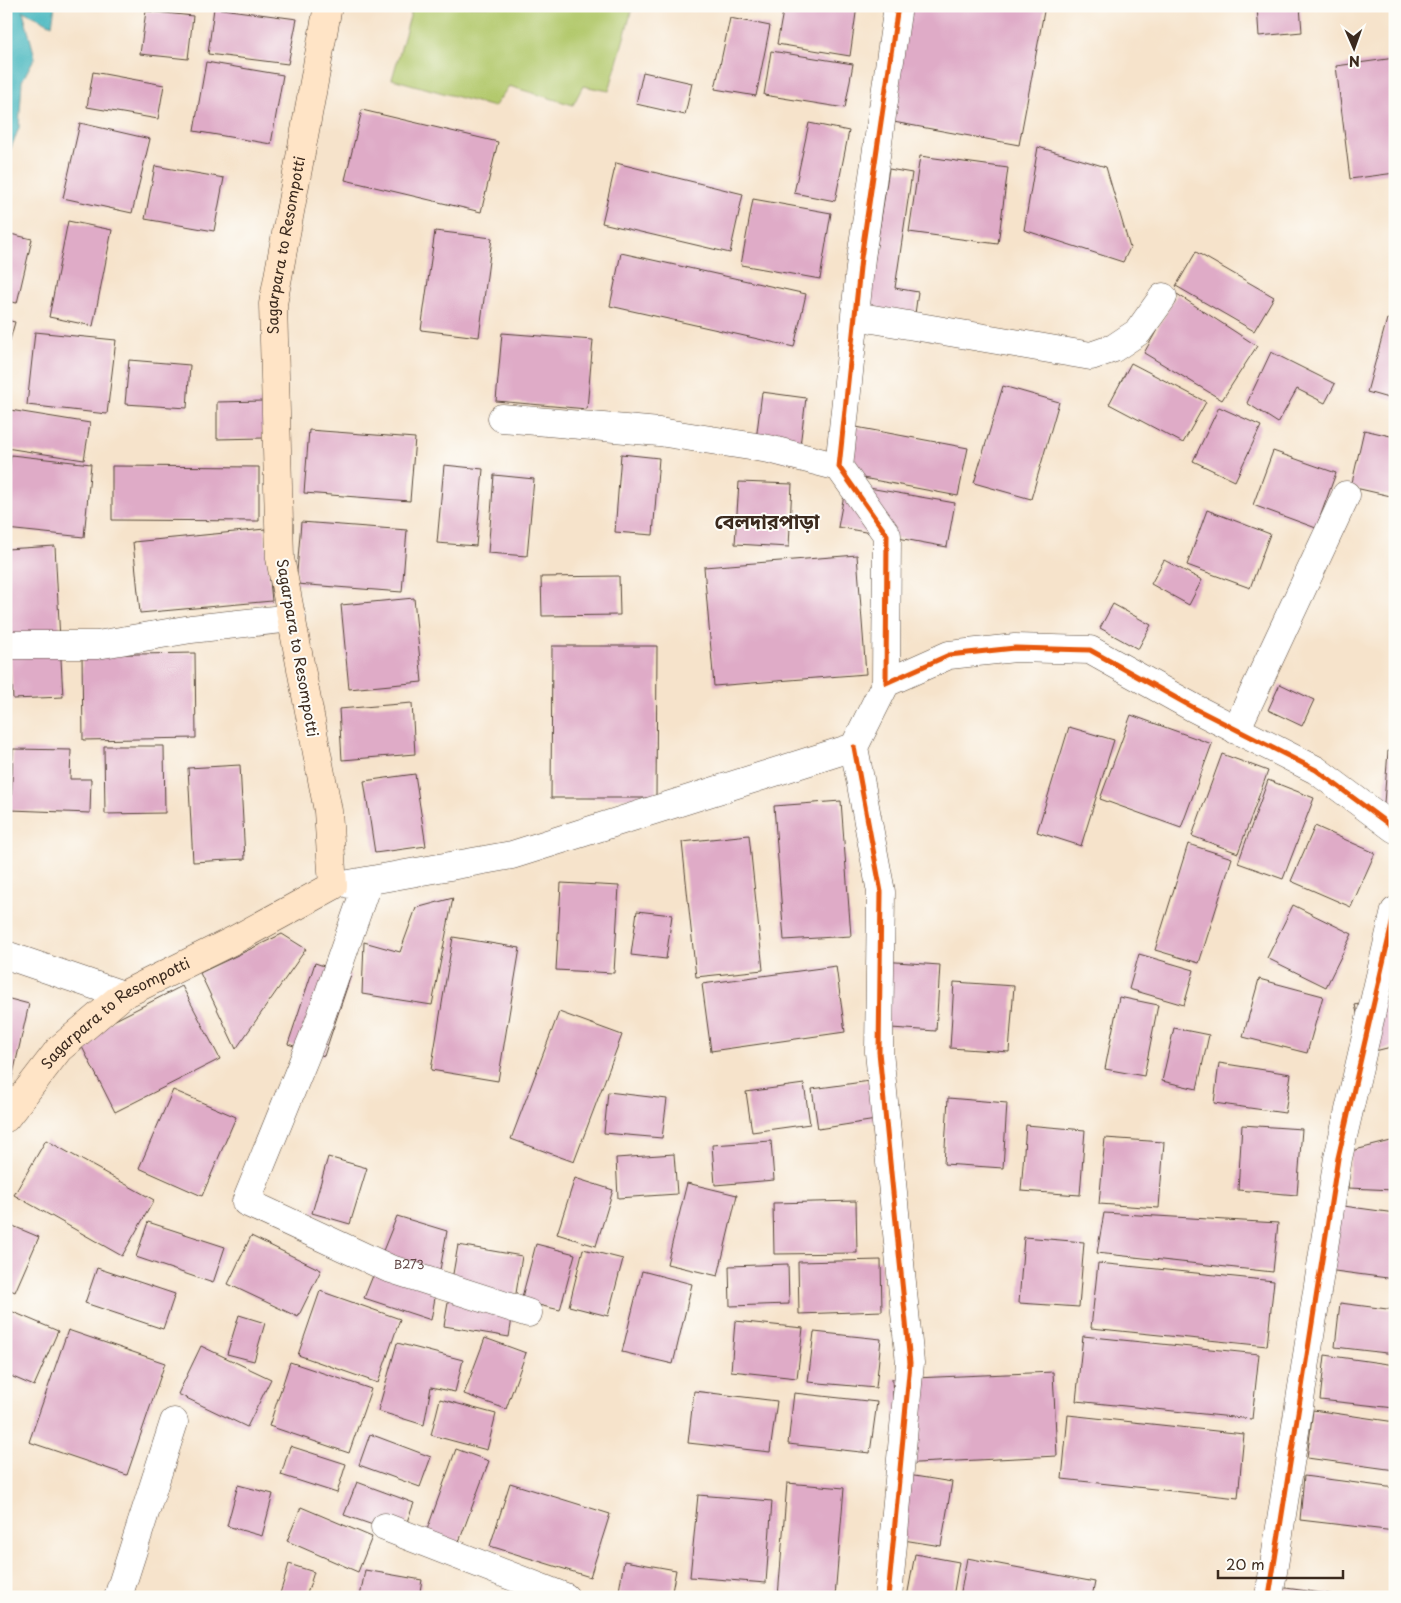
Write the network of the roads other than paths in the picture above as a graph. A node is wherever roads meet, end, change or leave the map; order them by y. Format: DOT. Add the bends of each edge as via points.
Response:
graph roads {
  1 [pos="328,6"];
  2 [pos="898,6"];
  3 [pos="1163,297"];
  4 [pos="855,316"];
  5 [pos="502,418"];
  6 [pos="839,467"];
  7 [pos="1346,495"];
  8 [pos="292,618"];
  9 [pos="6,645"];
  10 [pos="886,682"];
  11 [pos="1236,730"];
  12 [pos="854,746"];
  13 [pos="1395,829"];
  14 [pos="368,881"];
  15 [pos="333,886"];
  16 [pos="1395,911"];
  17 [pos="6,955"];
  18 [pos="122,995"];
  19 [pos="6,1118"];
  20 [pos="528,1313"];
  21 [pos="174,1422"];
  22 [pos="385,1527"];
  23 [pos="118,1597"];
  24 [pos="565,1597"];
  25 [pos="888,1597"];
  26 [pos="1269,1597"];
  1 -- 8 [label="main road, Sagarpara to Resompotti" via="273,304 280,558"];
  2 -- 4 [label="street"];
  3 -- 4 [label="street" via="1138,332 1114,348 1091,356"];
  4 -- 6 [label="street"];
  5 -- 6 [label="street" via="659,432 769,449"];
  6 -- 10 [label="street" via="888,535"];
  7 -- 11 [label="street"];
  8 -- 9 [label="street" via="191,629 97,645"];
  8 -- 15 [label="main road, Sagarpara to Resompotti" via="328,811"];
  10 -- 11 [label="street" via="949,655 1015,648 1090,650"];
  10 -- 12 [label="street"];
  11 -- 13 [label="street" via="1316,770"];
  12 -- 14 [label="street" via="512,854"];
  12 -- 25 [label="street" via="881,892 879,1052 910,1363"];
  14 -- 15 [label="street"];
  14 -- 20 [label="street" via="318,1025 246,1202 388,1268"];
  15 -- 18 [label="main road, Sagarpara to Resompotti" via="208,954"];
  16 -- 26 [label="street" via="1338,1158"];
  17 -- 18 [label="street"];
  18 -- 19 [label="main road, Sagarpara to Resompotti" via="59,1049"];
  21 -- 23 [label="street"];
  22 -- 24 [label="street"];
}
